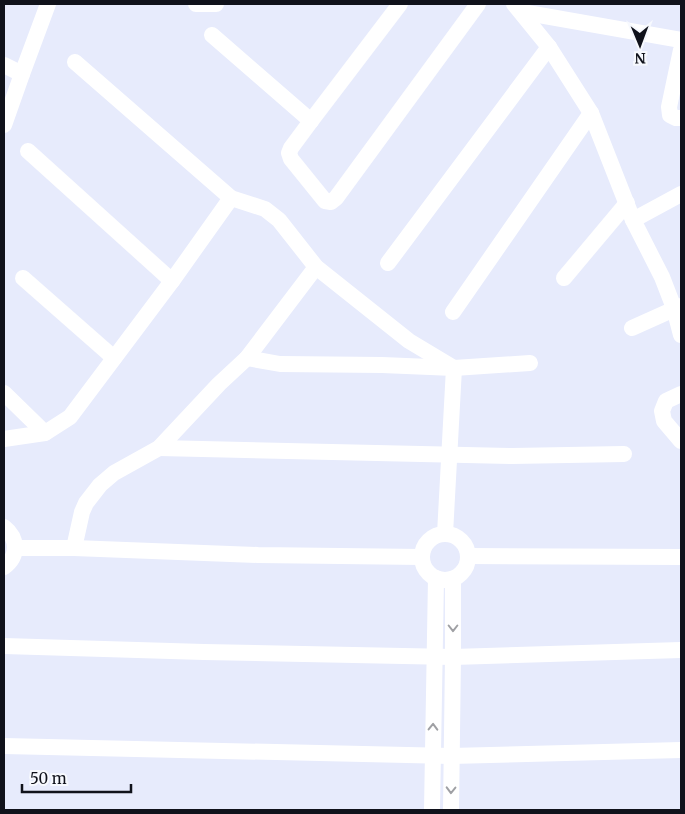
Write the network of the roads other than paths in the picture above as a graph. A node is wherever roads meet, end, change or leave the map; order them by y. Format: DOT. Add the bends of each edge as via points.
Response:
graph roads {
  1 [pos="48,4"];
  2 [pos="196,4"];
  3 [pos="216,4"];
  4 [pos="400,4"];
  5 [pos="478,4"];
  6 [pos="518,8"];
  7 [pos="212,35"];
  8 [pos="681,40"];
  9 [pos="549,47"];
  10 [pos="681,50"];
  11 [pos="75,62"];
  12 [pos="4,66"];
  13 [pos="22,74"];
  14 [pos="591,113"];
  15 [pos="681,118"];
  16 [pos="311,121"];
  17 [pos="4,125"];
  18 [pos="28,151"];
  19 [pos="681,194"];
  20 [pos="231,198"];
  21 [pos="627,203"];
  22 [pos="633,220"];
  23 [pos="388,264"];
  24 [pos="316,267"];
  25 [pos="23,278"];
  26 [pos="564,278"];
  27 [pos="172,281"];
  28 [pos="678,307"];
  29 [pos="453,312"];
  30 [pos="632,328"];
  31 [pos="681,335"];
  32 [pos="114,358"];
  33 [pos="247,358"];
  34 [pos="530,363"];
  35 [pos="454,368"];
  36 [pos="4,393"];
  37 [pos="681,394"];
  38 [pos="45,433"];
  39 [pos="4,439"];
  40 [pos="681,441"];
  41 [pos="159,448"];
  42 [pos="624,454"];
  43 [pos="449,455"];
  44 [pos="4,527"];
  45 [pos="445,534"];
  46 [pos="15,548"];
  47 [pos="74,548"];
  48 [pos="468,556"];
  49 [pos="422,557"];
  50 [pos="681,557"];
  51 [pos="4,567"];
  52 [pos="436,578"];
  53 [pos="453,579"];
  54 [pos="4,646"];
  55 [pos="681,650"];
  56 [pos="434,657"];
  57 [pos="453,657"];
  58 [pos="4,746"];
  59 [pos="681,750"];
  60 [pos="433,755"];
  61 [pos="451,756"];
  62 [pos="432,810"];
  63 [pos="450,810"];
  1 -- 13 [label="street"];
  2 -- 3 [label="street"];
  4 -- 16 [label="street"];
  5 -- 16 [label="street" via="331,202 325,201 289,154"];
  6 -- 8 [label="street"];
  6 -- 9 [label="street"];
  7 -- 16 [label="street"];
  9 -- 14 [label="street"];
  9 -- 23 [label="street"];
  10 -- 15 [label="street" via="668,107 670,115"];
  11 -- 20 [label="street"];
  12 -- 13 [label="street"];
  13 -- 17 [label="street"];
  14 -- 21 [label="street"];
  14 -- 29 [label="street"];
  18 -- 27 [label="street"];
  19 -- 22 [label="street"];
  20 -- 24 [label="street" via="265,209 279,220"];
  20 -- 27 [label="street"];
  21 -- 22 [label="street"];
  21 -- 26 [label="street"];
  22 -- 28 [label="street"];
  24 -- 33 [label="street"];
  24 -- 35 [label="street" via="409,341"];
  25 -- 32 [label="street"];
  27 -- 32 [label="street"];
  28 -- 30 [label="street"];
  28 -- 31 [label="street"];
  32 -- 38 [label="street" via="70,417"];
  33 -- 35 [label="street" via="280,364"];
  33 -- 41 [label="street"];
  34 -- 35 [label="street"];
  35 -- 43 [label="street"];
  36 -- 38 [label="street"];
  37 -- 40 [label="street" via="666,401 662,411 664,421"];
  38 -- 39 [label="street"];
  41 -- 43 [label="street"];
  41 -- 47 [label="street" via="114,473 100,485 82,512"];
  42 -- 43 [label="street"];
  43 -- 45 [label="street"];
  44 -- 46 [label="street" via="13,537"];
  45 -- 48 [label="street" via="461,541"];
  45 -- 49 [label="street" via="429,541"];
  46 -- 47 [label="street"];
  46 -- 51 [label="street"];
  47 -- 49 [label="street"];
  48 -- 50 [label="street"];
  48 -- 53 [label="street" via="467,566"];
  49 -- 52 [label="street" via="428,573"];
  52 -- 53 [label="street"];
  52 -- 56 [label="street"];
  53 -- 57 [label="street, one-way"];
  54 -- 56 [label="street"];
  55 -- 57 [label="street"];
  56 -- 57 [label="street"];
  60 -- 56 [label="street, one-way"];
  57 -- 61 [label="street"];
  58 -- 60 [label="street"];
  59 -- 61 [label="street"];
  60 -- 61 [label="street"];
  60 -- 62 [label="street"];
  61 -- 63 [label="street, one-way"];
}
